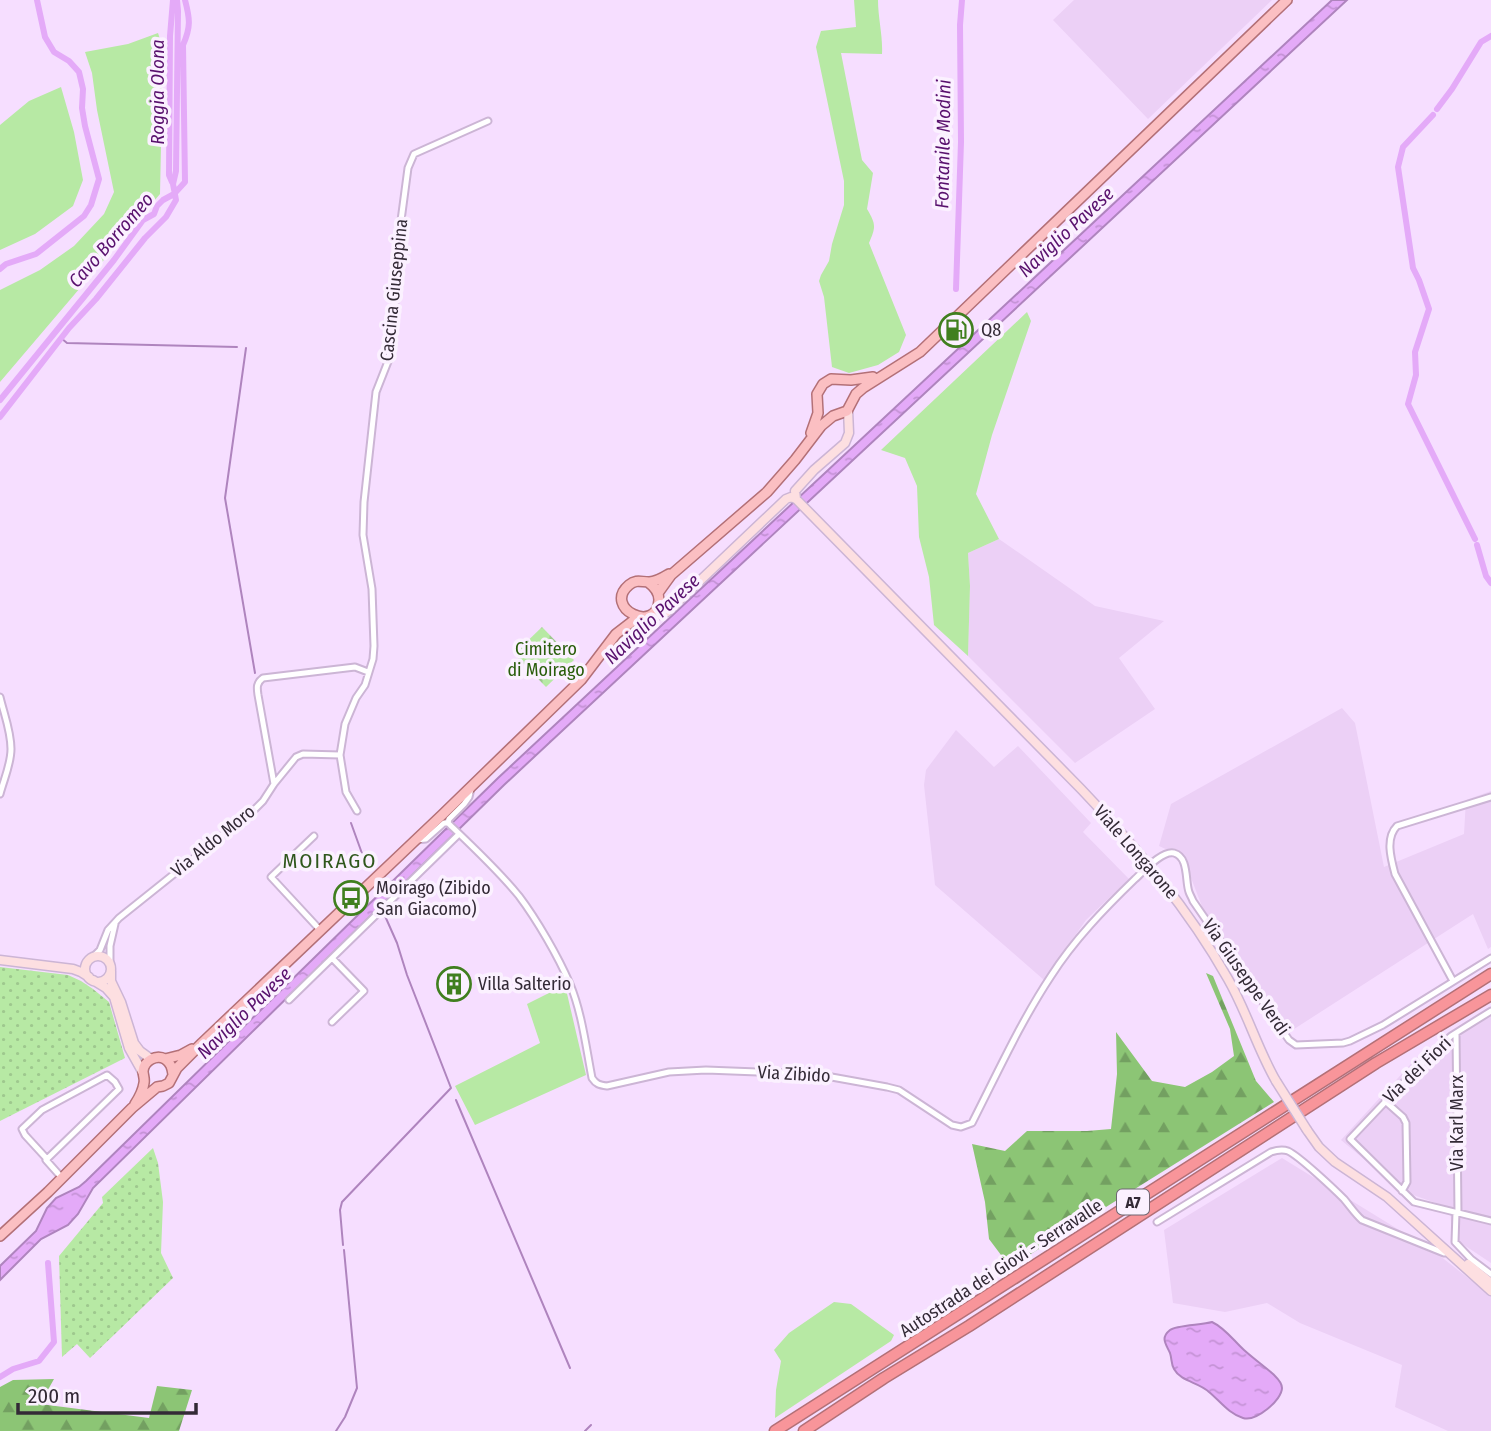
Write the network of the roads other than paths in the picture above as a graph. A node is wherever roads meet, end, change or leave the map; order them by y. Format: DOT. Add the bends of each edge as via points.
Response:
graph roads {
  1 [pos="1287,0"];
  2 [pos="488,121"];
  3 [pos="885,374"];
  4 [pos="836,379"];
  5 [pos="817,401"];
  6 [pos="850,406"];
  7 [pos="836,415"];
  8 [pos="806,445"];
  9 [pos="796,499"];
  10 [pos="683,565"];
  11 [pos="648,582"];
  12 [pos="658,593"];
  13 [pos="625,608"];
  14 [pos="653,613"];
  15 [pos="638,617"];
  16 [pos="616,634"];
  17 [pos="368,672"];
  18 [pos="0,697"];
  19 [pos="340,755"];
  20 [pos="274,784"];
  21 [pos="471,786"];
  22 [pos="0,794"];
  23 [pos="1491,797"];
  24 [pos="357,811"];
  25 [pos="448,823"];
  26 [pos="459,834"];
  27 [pos="314,836"];
  28 [pos="416,840"];
  29 [pos="1150,865"];
  30 [pos="119,918"];
  31 [pos="321,931"];
  32 [pos="332,958"];
  33 [pos="1491,958"];
  34 [pos="91,959"];
  35 [pos="0,961"];
  36 [pos="110,967"];
  37 [pos="69,968"];
  38 [pos="1491,974"];
  39 [pos="91,979"];
  40 [pos="1453,981"];
  41 [pos="1491,995"];
  42 [pos="289,1000"];
  43 [pos="1491,1011"];
  44 [pos="332,1022"];
  45 [pos="1456,1033"];
  46 [pos="202,1043"];
  47 [pos="151,1059"];
  48 [pos="165,1059"];
  49 [pos="173,1074"];
  50 [pos="144,1076"];
  51 [pos="157,1087"];
  52 [pos="1385,1101"];
  53 [pos="132,1108"];
  54 [pos="47,1159"];
  55 [pos="62,1178"];
  56 [pos="1402,1191"];
  57 [pos="1457,1213"];
  58 [pos="1491,1221"];
  59 [pos="1157,1222"];
  60 [pos="0,1236"];
  61 [pos="1450,1252"];
  62 [pos="1491,1274"];
  63 [pos="1491,1283"];
  64 [pos="1491,1291"];
  65 [pos="775,1431"];
  66 [pos="804,1431"];
  1 -- 3 [label="main road" via="919,352"];
  2 -- 17 [label="street, Cascina Giuseppina" via="414,155 408,168 394,273 389,359 376,392 365,479 363,535 372,589 374,646"];
  3 -- 4 [label="main road"];
  3 -- 6 [label="main road" via="860,390"];
  4 -- 5 [label="main road" via="821,385"];
  4 -- 6 [label="main road" via="850,388"];
  5 -- 7 [label="main road" via="824,411"];
  5 -- 8 [label="main road" via="817,420"];
  6 -- 7 [label="main road"];
  6 -- 9 [label="main road" via="847,440 795,491"];
  7 -- 8 [label="main road"];
  8 -- 10 [label="main road" via="767,492"];
  9 -- 14 [label="main road" via="786,499 667,612"];
  9 -- 29 [label="main road, Viale Longarone"];
  10 -- 11 [label="main road"];
  10 -- 12 [label="main road"];
  11 -- 12 [label="main road"];
  11 -- 13 [label="main road" via="627,586"];
  12 -- 14 [label="main road"];
  13 -- 15 [label="main road"];
  13 -- 16 [label="main road"];
  14 -- 15 [label="main road"];
  15 -- 16 [label="main road"];
  16 -- 21 [label="main road" via="581,680"];
  17 -- 19 [label="street, Cascina Giuseppina" via="349,712"];
  17 -- 20 [label="street" via="356,667 260,680 258,695"];
  18 -- 22 [label="street" via="11,748"];
  19 -- 20 [label="street, Via Aldo Moro" via="303,754"];
  19 -- 24 [label="street, Cascina Giuseppina" via="346,792"];
  20 -- 30 [label="street, Via Aldo Moro" via="254,810"];
  21 -- 25 [label="street" via="470,797"];
  21 -- 28 [label="main road"];
  23 -- 40 [label="street" via="1397,826 1391,834 1395,874"];
  25 -- 26 [label="street, Via Zibido"];
  25 -- 28 [label="street" via="426,839"];
  26 -- 29 [label="street, Via Zibido" via="519,897 555,955 576,1003 597,1084 706,1070 832,1076 899,1090 957,1126 972,1123 1032,1007 1064,957"];
  26 -- 32 [label="street"];
  27 -- 31 [label="street" via="271,877"];
  28 -- 31 [label="main road"];
  29 -- 40 [label="street, Via Giuseppe Verdi" via="1167,854 1180,857 1193,901 1296,1045 1350,1041"];
  29 -- 61 [label="main road, Viale Longarone, bridge" via="1191,918 1230,982 1264,1061 1319,1147 1387,1197"];
  30 -- 34 [label="street, Via Aldo Moro"];
  30 -- 36 [label="street" via="111,939"];
  31 -- 46 [label="main road"];
  32 -- 42 [label="street"];
  32 -- 44 [label="street" via="364,991"];
  33 -- 40 [label="street"];
  34 -- 36 [label="main road" via="103,957"];
  34 -- 37 [label="main road"];
  34 -- 39 [label="main road" via="86,967"];
  35 -- 37 [label="main road"];
  36 -- 39 [label="main road" via="104,980"];
  36 -- 47 [label="main road" via="132,1040"];
  37 -- 39 [label="main road"];
  38 -- 65 [label="highway, Autostrada dei Giovi - Serravalle / A7"];
  39 -- 50 [label="main road" via="114,997 129,1048"];
  41 -- 66 [label="highway, Autostrada dei Giovi - Serravalle / A7" via="1376,1063"];
  43 -- 45 [label="street, Via dei Fiori"];
  45 -- 52 [label="street, Via dei Fiori"];
  45 -- 57 [label="street, Via Karl Marx"];
  46 -- 48 [label="main road"];
  46 -- 49 [label="main road"];
  47 -- 48 [label="main road"];
  47 -- 50 [label="main road"];
  48 -- 49 [label="main road"];
  49 -- 51 [label="main road" via="166,1085"];
  50 -- 51 [label="main road"];
  50 -- 53 [label="main road"];
  51 -- 53 [label="main road"];
  52 -- 56 [label="street" via="1406,1123 1407,1182"];
  52 -- 56 [label="street, Via dei Fiori" via="1350,1141"];
  53 -- 55 [label="main road"];
  54 -- 54 [label="street" via="119,1089 107,1075 42,1110 22,1129"];
  54 -- 55 [label="street"];
  55 -- 60 [label="main road"];
  56 -- 57 [label="street" via="1416,1203"];
  57 -- 58 [label="street"];
  57 -- 62 [label="street, Via Karl Marx" via="1455,1242"];
  59 -- 61 [label="street" via="1271,1152 1284,1150 1294,1154 1362,1220"];
  61 -- 63 [label="main road, Viale Longarone"];
  61 -- 64 [label="main road, Viale Longarone"];
}
